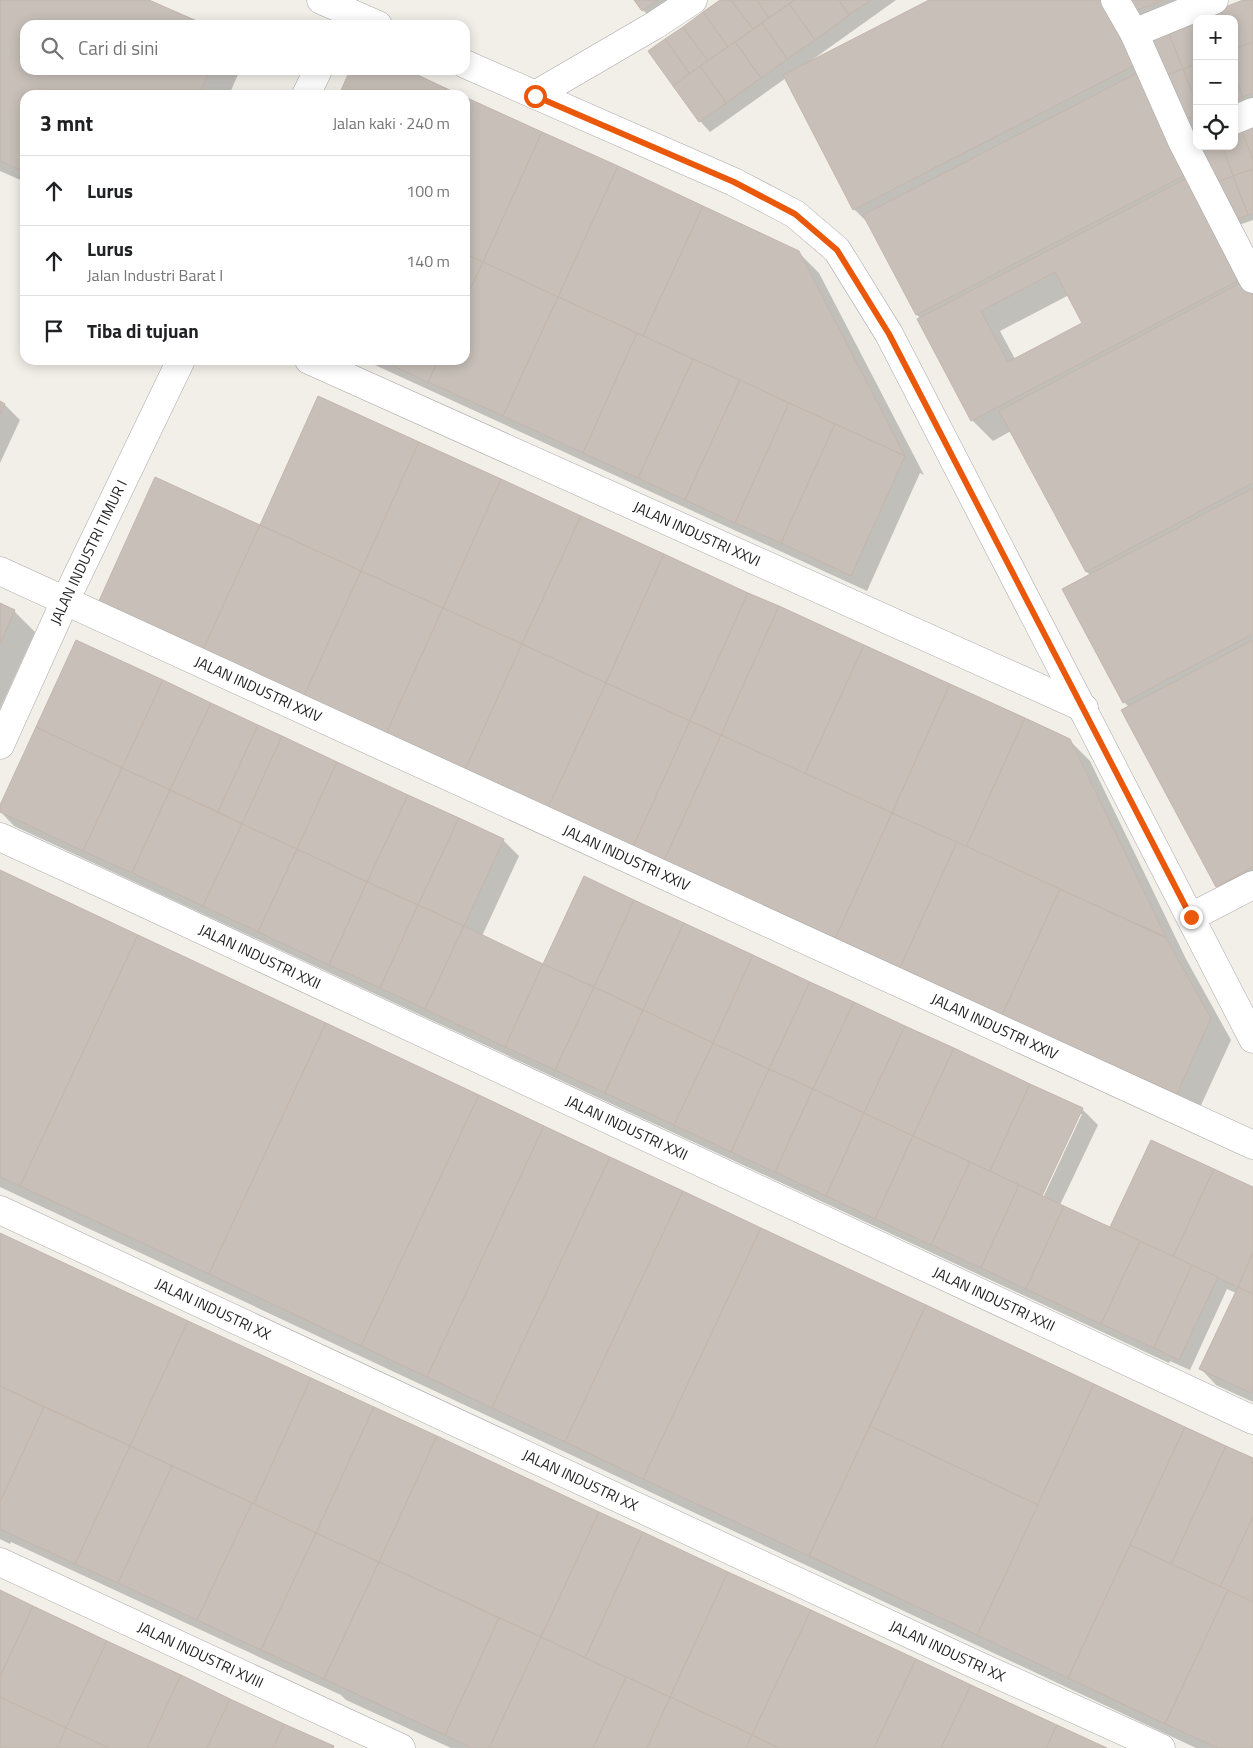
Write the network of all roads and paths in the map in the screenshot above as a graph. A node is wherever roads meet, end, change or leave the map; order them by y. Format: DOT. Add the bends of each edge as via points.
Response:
graph roads {
  1 [pos="321,0"];
  2 [pos="693,0"];
  3 [pos="1115,0"];
  4 [pos="1214,0"];
  5 [pos="343,18"];
  6 [pos="1134,33"];
  7 [pos="470,66"];
  8 [pos="316,75"];
  9 [pos="308,90"];
  10 [pos="535,96"];
  11 [pos="1253,112"];
  12 [pos="1238,118"];
  13 [pos="1189,138"];
  14 [pos="1246,249"];
  15 [pos="1253,279"];
  16 [pos="179,365"];
  17 [pos="320,365"];
  18 [pos="0,571"];
  19 [pos="65,601"];
  20 [pos="1084,708"];
  21 [pos="0,745"];
  22 [pos="0,837"];
  23 [pos="1253,884"];
  24 [pos="1191,917"];
  25 [pos="1253,1039"];
  26 [pos="1253,1145"];
  27 [pos="0,1210"];
  28 [pos="1253,1420"];
  29 [pos="0,1562"];
  30 [pos="401,1748"];
  31 [pos="1161,1748"];
  1 -- 5 [label="street"];
  2 -- 10 [label="street"];
  3 -- 6 [label="street"];
  4 -- 6 [label="street"];
  6 -- 13 [label="street"];
  7 -- 10 [label="street"];
  8 -- 9 [label="street"];
  10 -- 20 [label="street" via="734,182 795,214 837,250 889,334"];
  11 -- 12 [label="street"];
  13 -- 14 [label="street"];
  14 -- 15 [label="street"];
  16 -- 19 [label="street, JALAN INDUSTRI TIMUR I"];
  17 -- 20 [label="street, JALAN INDUSTRI XXVI"];
  18 -- 19 [label="street, JALAN INDUSTRI XXIV"];
  19 -- 21 [label="street, JALAN INDUSTRI TIMUR I"];
  19 -- 26 [label="street, JALAN INDUSTRI XXIV"];
  20 -- 24 [label="street"];
  22 -- 28 [label="street, JALAN INDUSTRI XXII"];
  23 -- 24 [label="street"];
  24 -- 25 [label="street"];
  27 -- 31 [label="street, JALAN INDUSTRI XX"];
  29 -- 30 [label="street, JALAN INDUSTRI XVIII"];
}
